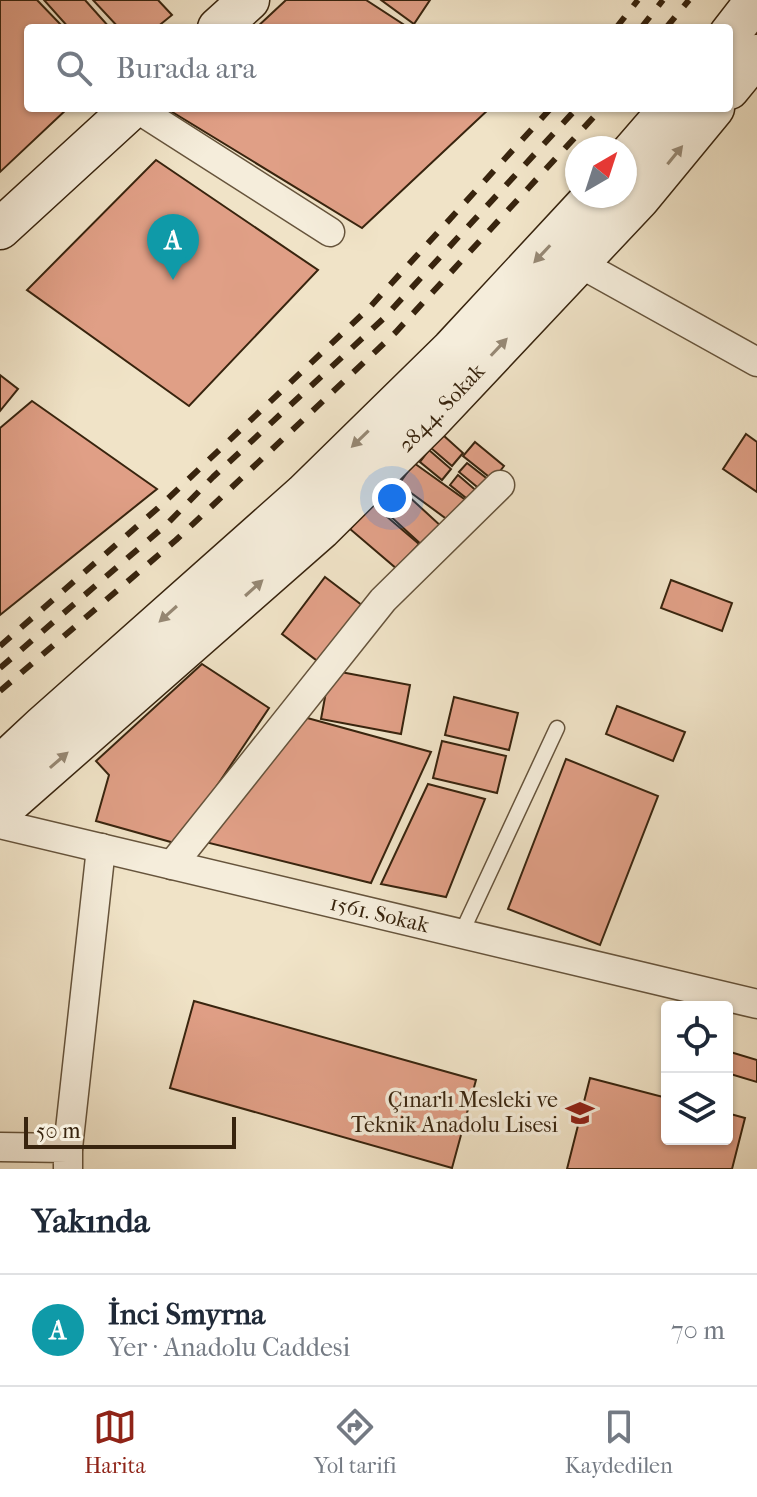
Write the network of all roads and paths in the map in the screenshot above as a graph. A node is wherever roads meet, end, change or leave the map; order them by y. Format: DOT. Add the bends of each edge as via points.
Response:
graph roads {
  1 [pos="756,0"];
  2 [pos="733,30"];
  3 [pos="757,55"];
  4 [pos="733,84"];
  5 [pos="130,112"];
  6 [pos="140,112"];
  7 [pos="667,112"];
  8 [pos="711,112"];
  9 [pos="637,146"];
  10 [pos="583,208"];
  11 [pos="0,229"];
  12 [pos="330,232"];
  13 [pos="579,263"];
  14 [pos="757,362"];
  15 [pos="500,485"];
  16 [pos="557,728"];
  17 [pos="0,766"];
  18 [pos="0,811"];
  19 [pos="0,824"];
  20 [pos="101,848"];
  21 [pos="172,865"];
  22 [pos="461,934"];
  23 [pos="757,1004"];
  24 [pos="0,1147"];
  25 [pos="68,1158"];
  1 -- 2 [label="main road"];
  3 -- 4 [label="main road"];
  5 -- 11 [label="main road"];
  6 -- 12 [label="street"];
  7 -- 9 [label="main road"];
  13 -- 8 [label="main road, 2844. Sokak, one-way"];
  10 -- 17 [label="main road, 2844. Sokak, one-way" via="452,349 304,494"];
  13 -- 14 [label="street"];
  18 -- 13 [label="main road, 2844. Sokak, one-way" via="321,529"];
  15 -- 21 [label="street" via="383,600"];
  16 -- 22 [label="lane"];
  19 -- 20 [label="street, 1561. Sokak"];
  20 -- 21 [label="street, 1561. Sokak"];
  20 -- 25 [label="street"];
  21 -- 22 [label="street, 1561. Sokak"];
  22 -- 23 [label="street, 1561. Sokak"];
  24 -- 25 [label="street"];
}
